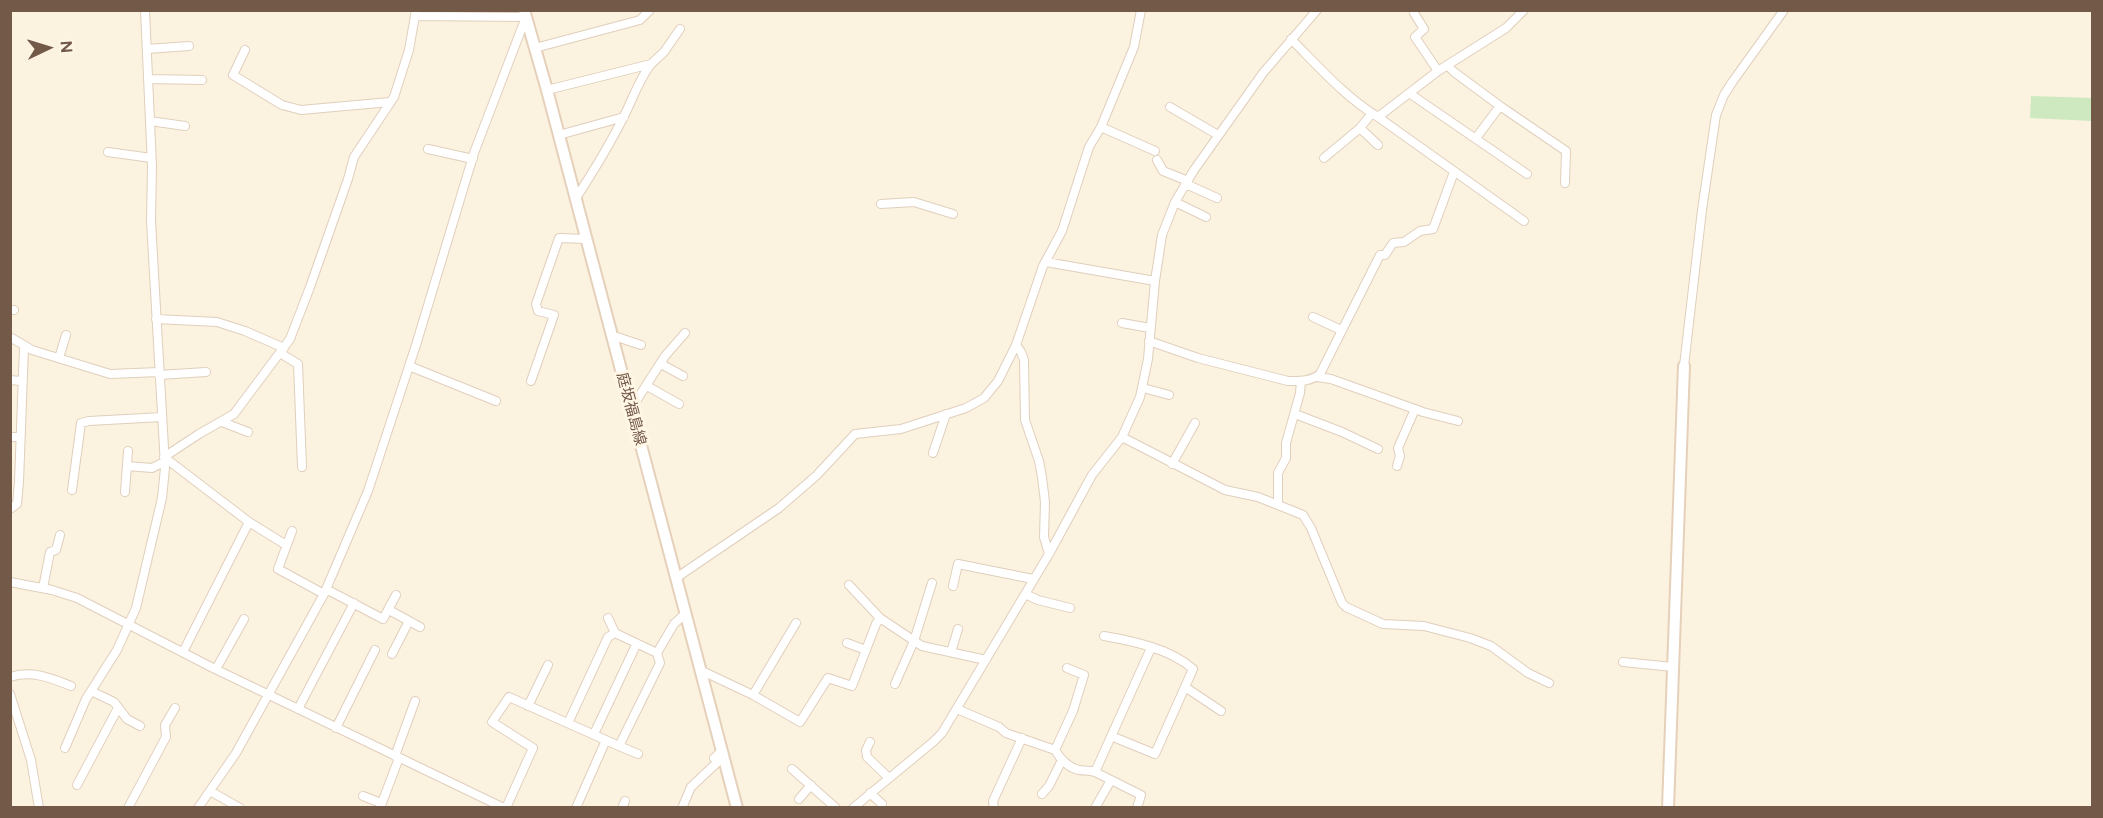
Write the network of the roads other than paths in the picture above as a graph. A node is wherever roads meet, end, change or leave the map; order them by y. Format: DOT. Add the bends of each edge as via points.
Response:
graph roads {
  1 [pos="145,10"];
  2 [pos="650,10"];
  3 [pos="1141,10"];
  4 [pos="1317,10"];
  5 [pos="1524,10"];
  6 [pos="1784,10"];
  7 [pos="416,13"];
  8 [pos="527,13"];
  9 [pos="1414,13"];
  10 [pos="680,29"];
  11 [pos="1291,39"];
  12 [pos="189,46"];
  13 [pos="535,48"];
  14 [pos="147,49"];
  15 [pos="245,50"];
  16 [pos="651,64"];
  17 [pos="1447,65"];
  18 [pos="1438,70"];
  19 [pos="148,79"];
  20 [pos="202,80"];
  21 [pos="547,90"];
  22 [pos="1409,93"];
  23 [pos="390,102"];
  24 [pos="1500,106"];
  25 [pos="1170,108"];
  26 [pos="1375,115"];
  27 [pos="624,117"];
  28 [pos="150,121"];
  29 [pos="185,126"];
  30 [pos="1101,127"];
  31 [pos="1360,128"];
  32 [pos="559,135"];
  33 [pos="1218,135"];
  34 [pos="1476,138"];
  35 [pos="1378,145"];
  36 [pos="428,149"];
  37 [pos="108,152"];
  38 [pos="152,158"];
  39 [pos="1324,158"];
  40 [pos="472,159"];
  41 [pos="1454,172"];
  42 [pos="1527,174"];
  43 [pos="1187,182"];
  44 [pos="1565,183"];
  45 [pos="576,198"];
  46 [pos="1217,198"];
  47 [pos="1175,202"];
  48 [pos="881,204"];
  49 [pos="954,214"];
  50 [pos="1206,217"];
  51 [pos="1524,221"];
  52 [pos="587,239"];
  53 [pos="1046,262"];
  54 [pos="1155,281"];
  55 [pos="1313,317"];
  56 [pos="156,319"];
  57 [pos="1122,323"];
  58 [pos="1150,328"];
  59 [pos="1341,330"];
  60 [pos="685,333"];
  61 [pos="66,335"];
  62 [pos="10,338"];
  63 [pos="612,338"];
  64 [pos="1149,341"];
  65 [pos="641,345"];
  66 [pos="1016,345"];
  67 [pos="24,347"];
  68 [pos="282,351"];
  69 [pos="59,358"];
  70 [pos="661,364"];
  71 [pos="409,366"];
  72 [pos="1684,366"];
  73 [pos="206,372"];
  74 [pos="159,374"];
  75 [pos="683,376"];
  76 [pos="1317,377"];
  77 [pos="10,380"];
  78 [pos="21,381"];
  79 [pos="531,381"];
  80 [pos="1301,381"];
  81 [pos="647,386"];
  82 [pos="1143,388"];
  83 [pos="1169,395"];
  84 [pos="496,401"];
  85 [pos="680,404"];
  86 [pos="631,409"];
  87 [pos="1415,409"];
  88 [pos="946,414"];
  89 [pos="1295,414"];
  90 [pos="162,417"];
  91 [pos="1458,421"];
  92 [pos="222,422"];
  93 [pos="1195,423"];
  94 [pos="248,432"];
  95 [pos="10,437"];
  96 [pos="20,437"];
  97 [pos="1122,437"];
  98 [pos="1378,449"];
  99 [pos="128,451"];
  100 [pos="933,453"];
  101 [pos="164,460"];
  102 [pos="1172,464"];
  103 [pos="127,466"];
  104 [pos="1396,466"];
  105 [pos="302,467"];
  106 [pos="72,490"];
  107 [pos="125,492"];
  108 [pos="1278,505"];
  109 [pos="10,509"];
  110 [pos="249,522"];
  111 [pos="292,531"];
  112 [pos="60,535"];
  113 [pos="286,545"];
  114 [pos="1049,554"];
  115 [pos="676,578"];
  116 [pos="1033,579"];
  117 [pos="10,582"];
  118 [pos="932,583"];
  119 [pos="849,585"];
  120 [pos="953,585"];
  121 [pos="43,588"];
  122 [pos="325,591"];
  123 [pos="1025,594"];
  124 [pos="396,595"];
  125 [pos="354,603"];
  126 [pos="1070,608"];
  127 [pos="389,610"];
  128 [pos="686,613"];
  129 [pos="608,618"];
  130 [pos="880,618"];
  131 [pos="244,620"];
  132 [pos="409,621"];
  133 [pos="796,623"];
  134 [pos="130,624"];
  135 [pos="420,627"];
  136 [pos="958,629"];
  137 [pos="615,633"];
  138 [pos="1104,636"];
  139 [pos="914,641"];
  140 [pos="847,643"];
  141 [pos="636,645"];
  142 [pos="1151,648"];
  143 [pos="375,650"];
  144 [pos="866,650"];
  145 [pos="183,652"];
  146 [pos="951,652"];
  147 [pos="657,653"];
  148 [pos="392,654"];
  149 [pos="986,660"];
  150 [pos="1623,662"];
  151 [pos="548,665"];
  152 [pos="1673,667"];
  153 [pos="1067,668"];
  154 [pos="216,669"];
  155 [pos="700,670"];
  156 [pos="10,676"];
  157 [pos="1549,683"];
  158 [pos="895,684"];
  159 [pos="71,686"];
  160 [pos="1185,687"];
  161 [pos="91,691"];
  162 [pos="10,694"];
  163 [pos="268,694"];
  164 [pos="753,694"];
  165 [pos="415,701"];
  166 [pos="528,706"];
  167 [pos="118,708"];
  168 [pos="175,708"];
  169 [pos="298,709"];
  170 [pos="957,709"];
  171 [pos="1221,711"];
  172 [pos="568,723"];
  173 [pos="140,726"];
  174 [pos="336,728"];
  175 [pos="594,734"];
  176 [pos="1111,736"];
  177 [pos="1022,738"];
  178 [pos="606,740"];
  179 [pos="870,742"];
  180 [pos="619,746"];
  181 [pos="64,748"];
  182 [pos="1055,750"];
  183 [pos="638,754"];
  184 [pos="720,755"];
  185 [pos="397,757"];
  186 [pos="1062,760"];
  187 [pos="792,769"];
  188 [pos="1095,772"];
  189 [pos="889,778"];
  190 [pos="1112,780"];
  191 [pos="77,785"];
  192 [pos="811,785"];
  193 [pos="210,790"];
  194 [pos="870,793"];
  195 [pos="1042,794"];
  196 [pos="363,795"];
  197 [pos="799,799"];
  198 [pos="882,804"];
  199 [pos="380,805"];
  200 [pos="39,807"];
  201 [pos="128,807"];
  202 [pos="198,807"];
  203 [pos="240,807"];
  204 [pos="505,807"];
  205 [pos="576,807"];
  206 [pos="682,807"];
  207 [pos="736,807"];
  208 [pos="836,807"];
  209 [pos="853,807"];
  210 [pos="994,807"];
  211 [pos="1095,807"];
  212 [pos="1137,807"];
  213 [pos="1668,807"];
  1 -- 14 [label="street"];
  2 -- 13 [label="street" via="640,20"];
  3 -- 30 [label="street" via="1134,47"];
  4 -- 11 [label="street"];
  5 -- 17 [label="street" via="1506,28"];
  6 -- 72 [label="street" via="1733,81 1716,115"];
  7 -- 8 [label="street"];
  7 -- 23 [label="street" via="409,50"];
  8 -- 13 [label="main road, 庭坂福島線"];
  8 -- 40 [label="street"];
  9 -- 18 [label="street" via="1424,29 1414,36"];
  10 -- 16 [label="street"];
  11 -- 26 [label="street" via="1327,76"];
  11 -- 33 [label="street"];
  12 -- 14 [label="street"];
  13 -- 21 [label="main road, 庭坂福島線"];
  14 -- 19 [label="street"];
  15 -- 23 [label="street" via="233,75 291,108 301,111"];
  16 -- 21 [label="street"];
  16 -- 27 [label="street"];
  17 -- 18 [label="street"];
  17 -- 24 [label="street"];
  18 -- 22 [label="street"];
  19 -- 20 [label="street"];
  19 -- 28 [label="street"];
  21 -- 32 [label="main road, 庭坂福島線"];
  22 -- 26 [label="street"];
  22 -- 34 [label="street"];
  23 -- 68 [label="street" via="354,157 295,328"];
  24 -- 34 [label="street"];
  24 -- 44 [label="street" via="1566,151"];
  25 -- 33 [label="street"];
  26 -- 31 [label="street"];
  26 -- 41 [label="street"];
  27 -- 32 [label="street"];
  27 -- 45 [label="street"];
  28 -- 29 [label="street"];
  28 -- 38 [label="street"];
  30 -- 43 [label="street" via="1156,155 1163,171"];
  30 -- 53 [label="street" via="1089,147 1069,212"];
  31 -- 35 [label="street"];
  31 -- 39 [label="street"];
  32 -- 45 [label="main road, 庭坂福島線"];
  33 -- 43 [label="street"];
  34 -- 42 [label="street"];
  36 -- 40 [label="street"];
  37 -- 38 [label="street"];
  38 -- 56 [label="street"];
  40 -- 71 [label="street"];
  41 -- 51 [label="street"];
  41 -- 59 [label="street" via="1433,229 1393,243 1385,255 1380,255"];
  43 -- 46 [label="street"];
  43 -- 47 [label="street"];
  45 -- 52 [label="main road, 庭坂福島線"];
  47 -- 50 [label="street"];
  47 -- 54 [label="street" via="1162,236"];
  48 -- 49 [label="street" via="914,202"];
  52 -- 63 [label="main road, 庭坂福島線"];
  52 -- 79 [label="street" via="559,238 536,304 538,311 554,315"];
  53 -- 54 [label="street"];
  53 -- 66 [label="street"];
  54 -- 58 [label="street"];
  55 -- 59 [label="street"];
  56 -- 68 [label="street" via="217,322 245,331"];
  56 -- 74 [label="street"];
  57 -- 58 [label="street"];
  58 -- 64 [label="street"];
  59 -- 76 [label="street"];
  60 -- 70 [label="street"];
  61 -- 69 [label="street"];
  62 -- 67 [label="street"];
  63 -- 65 [label="street"];
  63 -- 86 [label="main road, 庭坂福島線"];
  64 -- 80 [label="street" via="1198,358"];
  64 -- 82 [label="street"];
  66 -- 88 [label="street" via="998,381 984,398"];
  66 -- 114 [label="street" via="1024,360 1025,420 1042,477 1044,537"];
  67 -- 69 [label="street"];
  67 -- 78 [label="street"];
  68 -- 92 [label="street" via="241,406"];
  68 -- 105 [label="street" via="298,364"];
  69 -- 74 [label="street" via="116,374"];
  70 -- 75 [label="street"];
  70 -- 81 [label="street"];
  71 -- 84 [label="street"];
  71 -- 122 [label="street" via="368,491"];
  72 -- 152 [label="main road"];
  73 -- 74 [label="street"];
  74 -- 90 [label="street"];
  76 -- 80 [label="street"];
  76 -- 87 [label="street"];
  77 -- 78 [label="street"];
  78 -- 96 [label="street"];
  80 -- 89 [label="street"];
  81 -- 85 [label="street"];
  81 -- 86 [label="street"];
  82 -- 83 [label="street"];
  82 -- 97 [label="street"];
  86 -- 115 [label="main road, 庭坂福島線"];
  87 -- 91 [label="street"];
  87 -- 104 [label="street" via="1398,448"];
  88 -- 100 [label="street"];
  88 -- 115 [label="street" via="901,429 855,434 779,508"];
  89 -- 98 [label="street"];
  89 -- 108 [label="street" via="1286,443 1286,458 1278,473"];
  90 -- 101 [label="street"];
  90 -- 106 [label="street" via="81,423"];
  92 -- 94 [label="street"];
  92 -- 101 [label="street"];
  93 -- 102 [label="street"];
  95 -- 96 [label="street"];
  96 -- 109 [label="street" via="17,504"];
  97 -- 102 [label="street"];
  97 -- 114 [label="street" via="1092,475"];
  99 -- 103 [label="street"];
  101 -- 103 [label="street" via="152,468"];
  101 -- 110 [label="street"];
  101 -- 134 [label="street" via="156,522"];
  102 -- 108 [label="street" via="1225,490"];
  103 -- 107 [label="street"];
  108 -- 157 [label="street" via="1299,512 1306,519 1346,607 1383,624 1424,626 1470,638 1491,646"];
  110 -- 113 [label="street"];
  110 -- 145 [label="street"];
  111 -- 113 [label="street"];
  112 -- 121 [label="street" via="58,547 50,552"];
  113 -- 122 [label="street" via="278,569"];
  114 -- 116 [label="street"];
  115 -- 128 [label="main road, 庭坂福島線"];
  116 -- 120 [label="street" via="958,564"];
  116 -- 123 [label="street"];
  117 -- 121 [label="street"];
  118 -- 139 [label="street"];
  119 -- 130 [label="street"];
  121 -- 134 [label="street" via="77,598"];
  122 -- 125 [label="street"];
  122 -- 163 [label="street"];
  123 -- 126 [label="street"];
  123 -- 149 [label="street"];
  124 -- 127 [label="street"];
  125 -- 127 [label="street" via="383,619"];
  125 -- 169 [label="street"];
  127 -- 132 [label="street"];
  128 -- 147 [label="street" via="674,624"];
  128 -- 155 [label="main road, 庭坂福島線"];
  129 -- 137 [label="street"];
  130 -- 139 [label="street"];
  130 -- 144 [label="street"];
  131 -- 154 [label="street"];
  132 -- 135 [label="street"];
  132 -- 148 [label="street"];
  133 -- 164 [label="street"];
  134 -- 145 [label="street"];
  134 -- 161 [label="street"];
  136 -- 146 [label="street"];
  137 -- 141 [label="street"];
  137 -- 172 [label="street" via="608,637"];
  138 -- 142 [label="street"];
  139 -- 146 [label="street"];
  139 -- 158 [label="street"];
  140 -- 144 [label="street"];
  141 -- 147 [label="street"];
  141 -- 175 [label="street"];
  142 -- 160 [label="street" via="1181,658 1193,669"];
  142 -- 176 [label="street"];
  143 -- 174 [label="street"];
  144 -- 164 [label="street" via="852,686 828,678 800,722"];
  145 -- 154 [label="street"];
  146 -- 149 [label="street"];
  147 -- 180 [label="street" via="660,663"];
  149 -- 170 [label="street"];
  150 -- 152 [label="street"];
  151 -- 166 [label="street"];
  152 -- 213 [label="main road"];
  153 -- 182 [label="street" via="1084,675"];
  154 -- 163 [label="street"];
  155 -- 164 [label="street"];
  155 -- 184 [label="main road, 庭坂福島線"];
  156 -- 159 [label="street" via="30,674"];
  160 -- 171 [label="street"];
  160 -- 176 [label="street" via="1155,754"];
  161 -- 167 [label="street"];
  161 -- 181 [label="street"];
  162 -- 200 [label="street" via="31,760"];
  163 -- 169 [label="street"];
  163 -- 193 [label="street" via="236,753"];
  165 -- 185 [label="street"];
  166 -- 172 [label="street"];
  166 -- 204 [label="street" via="509,697 492,722 533,748"];
  167 -- 173 [label="street"];
  167 -- 191 [label="street"];
  168 -- 201 [label="street" via="165,725 166,737"];
  169 -- 174 [label="street"];
  170 -- 177 [label="street"];
  170 -- 189 [label="street" via="942,733"];
  172 -- 175 [label="street"];
  174 -- 185 [label="street"];
  175 -- 178 [label="street"];
  176 -- 188 [label="street"];
  177 -- 182 [label="street"];
  177 -- 210 [label="street" via="993,801"];
  178 -- 180 [label="street"];
  178 -- 205 [label="street"];
  179 -- 189 [label="street" via="867,757"];
  180 -- 183 [label="street"];
  182 -- 186 [label="street"];
  184 -- 206 [label="street" via="691,787"];
  184 -- 207 [label="main road, 庭坂福島線"];
  185 -- 199 [label="street"];
  185 -- 204 [label="street"];
  186 -- 188 [label="street" via="1078,770"];
  186 -- 195 [label="street"];
  187 -- 192 [label="street"];
  188 -- 190 [label="street"];
  189 -- 194 [label="street"];
  190 -- 211 [label="street"];
  190 -- 212 [label="street" via="1141,795"];
  192 -- 197 [label="street"];
  192 -- 208 [label="street"];
  193 -- 202 [label="street"];
  193 -- 203 [label="street"];
  194 -- 198 [label="street"];
  194 -- 209 [label="street"];
  196 -- 199 [label="street"];
}
